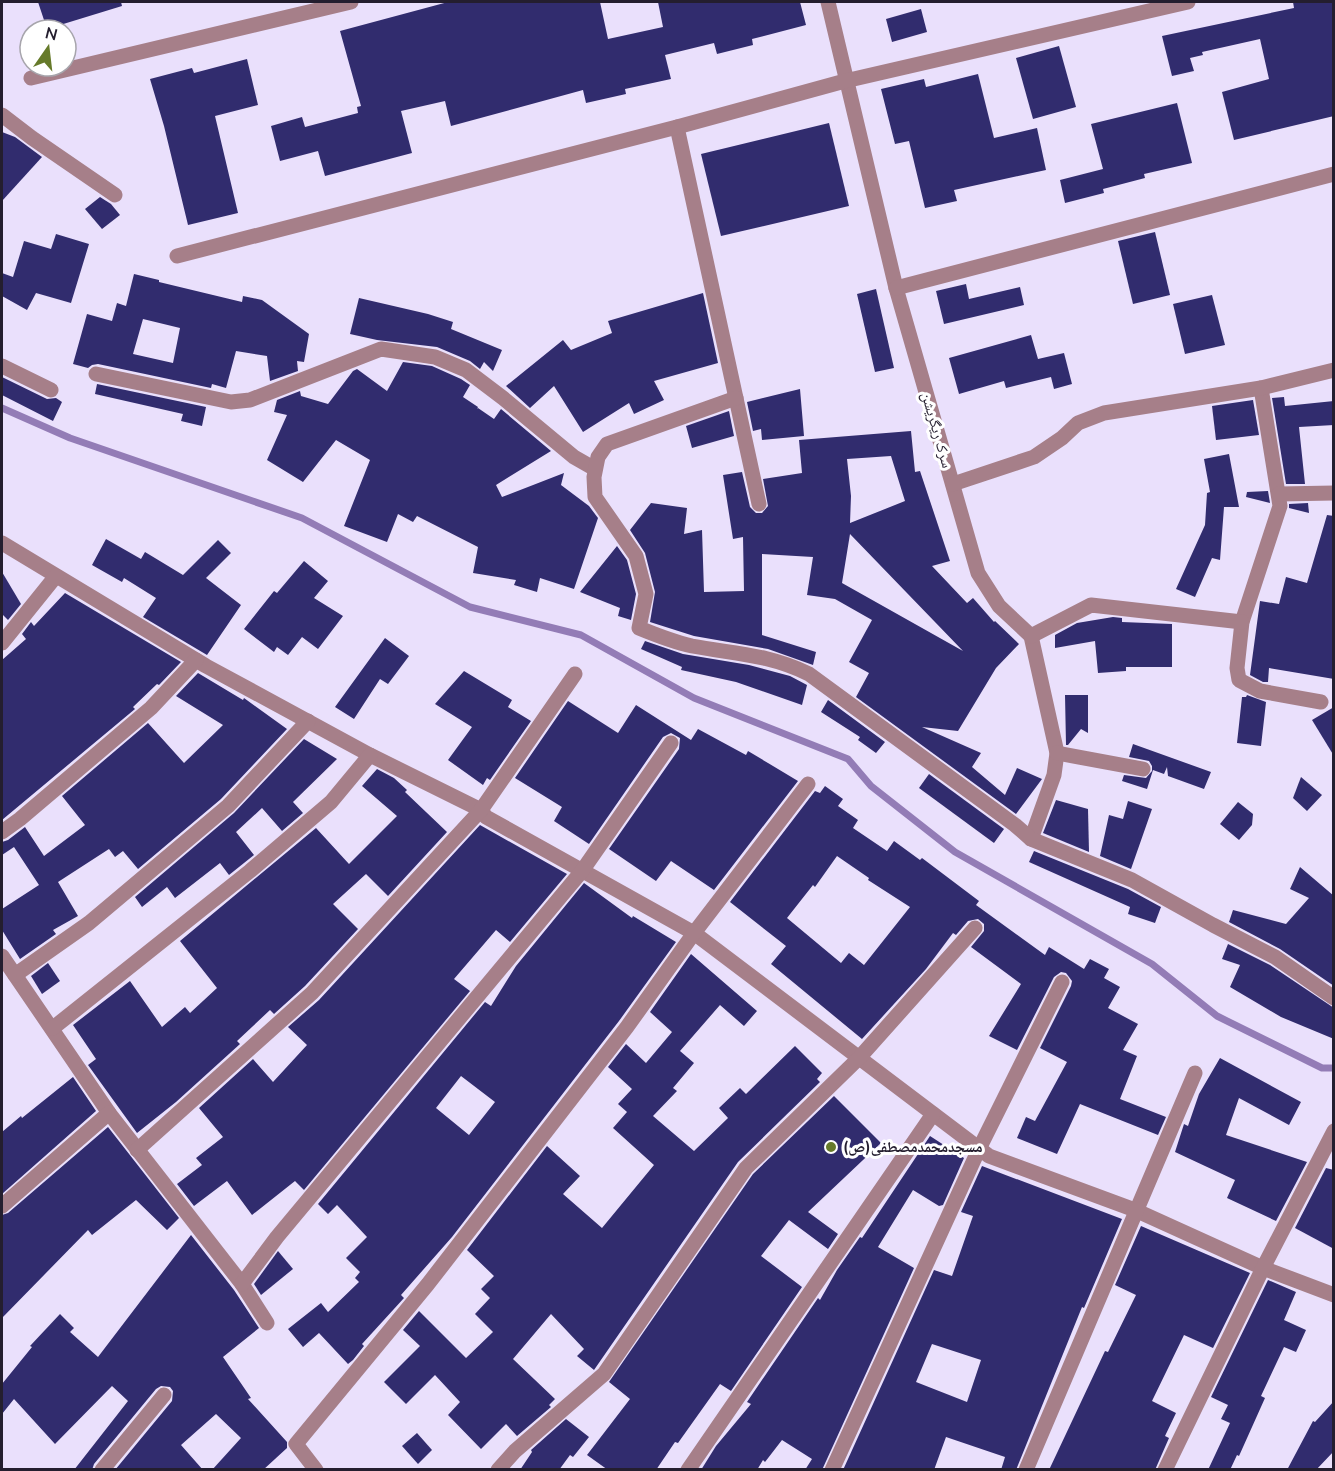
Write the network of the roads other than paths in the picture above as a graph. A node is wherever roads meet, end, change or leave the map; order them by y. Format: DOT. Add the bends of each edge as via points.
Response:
graph roads {
  1 [pos="351,2"];
  2 [pos="828,2"];
  3 [pos="1188,2"];
  4 [pos="78,67"];
  5 [pos="845,81"];
  6 [pos="2,115"];
  7 [pos="676,127"];
  8 [pos="1334,174"];
  9 [pos="115,195"];
  10 [pos="177,256"];
  11 [pos="896,288"];
  12 [pos="2,366"];
  13 [pos="1334,370"];
  14 [pos="96,374"];
  15 [pos="1261,388"];
  16 [pos="51,390"];
  17 [pos="736,398"];
  18 [pos="595,469"];
  19 [pos="953,484"];
  20 [pos="1334,493"];
  21 [pos="1279,494"];
  22 [pos="759,504"];
  23 [pos="2,543"];
  24 [pos="56,576"];
  25 [pos="1242,622"];
  26 [pos="1031,636"];
  27 [pos="2,644"];
  28 [pos="196,660"];
  29 [pos="575,674"];
  30 [pos="1322,702"];
  31 [pos="308,721"];
  32 [pos="670,743"];
  33 [pos="1056,753"];
  34 [pos="370,755"];
  35 [pos="1143,769"];
  36 [pos="808,783"];
  37 [pos="481,810"];
  38 [pos="2,832"];
  39 [pos="1031,839"];
  40 [pos="582,871"];
  41 [pos="975,928"];
  42 [pos="694,933"];
  43 [pos="2,956"];
  44 [pos="15,975"];
  45 [pos="1062,982"];
  46 [pos="1334,998"];
  47 [pos="53,1028"];
  48 [pos="859,1058"];
  49 [pos="1195,1073"];
  50 [pos="108,1113"];
  51 [pos="933,1114"];
  52 [pos="1334,1131"];
  53 [pos="979,1149"];
  54 [pos="137,1150"];
  55 [pos="2,1206"];
  56 [pos="1135,1210"];
  57 [pos="1263,1268"];
  58 [pos="242,1284"];
  59 [pos="1334,1295"];
  60 [pos="267,1323"];
  61 [pos="164,1395"];
  62 [pos="102,1470"];
  63 [pos="316,1470"];
  64 [pos="498,1470"];
  65 [pos="688,1470"];
  66 [pos="832,1470"];
  67 [pos="1026,1470"];
  68 [pos="1165,1470"];
  1 -- 4 [label="street"];
  2 -- 5 [label="street, سرک ریگریشن"];
  3 -- 5 [label="street"];
  5 -- 7 [label="street"];
  5 -- 11 [label="street, سرک ریگریشن"];
  6 -- 9 [label="street"];
  7 -- 10 [label="street"];
  7 -- 17 [label="street"];
  8 -- 11 [label="street"];
  11 -- 19 [label="street, سرک ریگریشن"];
  12 -- 16 [label="street"];
  13 -- 15 [label="street"];
  14 -- 18 [label="street" via="231,402 250,400 381,349 435,357 466,370 574,457"];
  15 -- 19 [label="street" via="1104,413 1078,423 1034,457"];
  15 -- 21 [label="street"];
  17 -- 18 [label="street" via="607,444"];
  17 -- 22 [label="street"];
  18 -- 39 [label="street" via="596,497 636,556 646,594 639,628 690,645 759,656 809,674"];
  19 -- 26 [label="street, سرک ریگریشن" via="978,573 999,606"];
  20 -- 21 [label="street"];
  21 -- 25 [label="street" via="1280,506"];
  23 -- 24 [label="street"];
  24 -- 27 [label="street"];
  24 -- 28 [label="street"];
  25 -- 26 [label="street" via="1091,605"];
  25 -- 30 [label="street" via="1239,680 1260,691"];
  26 -- 33 [label="street"];
  28 -- 31 [label="street"];
  28 -- 38 [label="street" via="151,708"];
  29 -- 37 [label="street"];
  31 -- 34 [label="street"];
  31 -- 44 [label="street" via="228,806 89,923"];
  32 -- 40 [label="street"];
  33 -- 35 [label="street"];
  33 -- 39 [label="street" via="1054,775"];
  34 -- 37 [label="street"];
  34 -- 47 [label="street" via="331,802"];
  36 -- 42 [label="street"];
  37 -- 40 [label="street" via="486,817"];
  37 -- 54 [label="street" via="312,993"];
  39 -- 46 [label="street" via="1132,880 1275,957"];
  40 -- 42 [label="street"];
  40 -- 58 [label="street"];
  41 -- 48 [label="street"];
  42 -- 48 [label="street"];
  42 -- 63 [label="street" via="627,1027 435,1275 296,1444"];
  43 -- 44 [label="street"];
  44 -- 47 [label="street"];
  45 -- 53 [label="street"];
  47 -- 50 [label="street"];
  48 -- 51 [label="street"];
  48 -- 64 [label="street" via="746,1168 604,1374"];
  49 -- 56 [label="street"];
  50 -- 54 [label="street"];
  50 -- 55 [label="street"];
  51 -- 53 [label="street"];
  51 -- 65 [label="street"];
  52 -- 57 [label="street"];
  53 -- 56 [label="street"];
  53 -- 66 [label="street"];
  54 -- 58 [label="street"];
  56 -- 57 [label="street"];
  56 -- 67 [label="street"];
  57 -- 59 [label="street"];
  57 -- 68 [label="street"];
  58 -- 60 [label="street"];
  61 -- 62 [label="street"];
}
